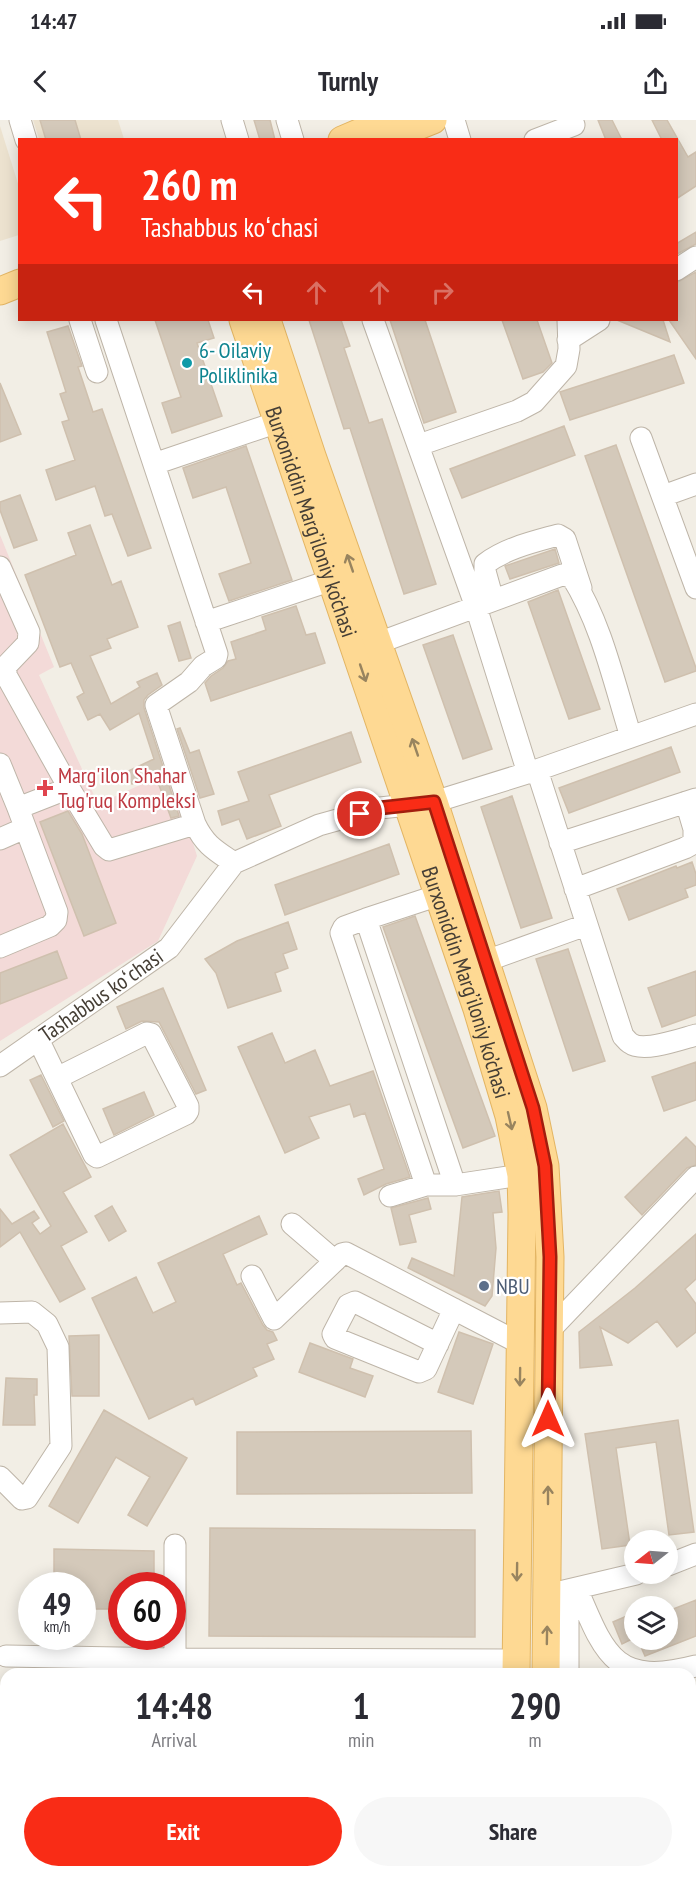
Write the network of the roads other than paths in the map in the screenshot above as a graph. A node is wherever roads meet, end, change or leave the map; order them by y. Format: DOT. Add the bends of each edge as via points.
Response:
graph roads {
  1 [pos="20,120"];
  2 [pos="232,120"];
  3 [pos="287,120"];
  4 [pos="389,120"];
  5 [pos="433,120"];
  6 [pos="453,120"];
  7 [pos="574,126"];
  8 [pos="25,138"];
  9 [pos="237,138"];
  10 [pos="292,138"];
  11 [pos="347,138"];
  12 [pos="388,138"];
  13 [pos="459,138"];
  14 [pos="541,138"];
  15 [pos="18,285"];
  16 [pos="0,291"];
  17 [pos="80,321"];
  18 [pos="106,321"];
  19 [pos="243,321"];
  20 [pos="267,321"];
  21 [pos="373,321"];
  22 [pos="596,321"];
  23 [pos="568,330"];
  24 [pos="98,372"];
  25 [pos="278,422"];
  26 [pos="641,438"];
  27 [pos="419,445"];
  28 [pos="154,464"];
  29 [pos="696,484"];
  30 [pos="663,496"];
  31 [pos="0,567"];
  32 [pos="332,580"];
  33 [pos="696,587"];
  34 [pos="4,589"];
  35 [pos="583,595"];
  36 [pos="485,604"];
  37 [pos="206,622"];
  38 [pos="378,643"];
  39 [pos="696,714"];
  40 [pos="631,737"];
  41 [pos="0,764"];
  42 [pos="533,771"];
  43 [pos="69,788"];
  44 [pos="691,801"];
  45 [pos="421,804"];
  46 [pos="18,808"];
  47 [pos="195,824"];
  48 [pos="25,828"];
  49 [pos="0,839"];
  50 [pos="560,843"];
  51 [pos="695,846"];
  52 [pos="234,863"];
  53 [pos="575,889"];
  54 [pos="439,895"];
  55 [pos="366,920"];
  56 [pos="586,925"];
  57 [pos="0,947"];
  58 [pos="486,961"];
  59 [pos="696,1035"];
  60 [pos="38,1039"];
  61 [pos="0,1066"];
  62 [pos="57,1078"];
  63 [pos="521,1175"];
  64 [pos="696,1177"];
  65 [pos="426,1185"];
  66 [pos="455,1185"];
  67 [pos="390,1196"];
  68 [pos="292,1224"];
  69 [pos="335,1261"];
  70 [pos="252,1276"];
  71 [pos="454,1309"];
  72 [pos="0,1313"];
  73 [pos="549,1331"];
  74 [pos="438,1344"];
  75 [pos="521,1344"];
  76 [pos="0,1477"];
  77 [pos="175,1545"];
  78 [pos="696,1554"];
  79 [pos="678,1561"];
  80 [pos="624,1577"];
  81 [pos="564,1592"];
  82 [pos="6,1656"];
  83 [pos="175,1659"];
  84 [pos="516,1667"];
  85 [pos="547,1668"];
  86 [pos="568,1668"];
  87 [pos="628,1668"];
  1 -- 8 [label="street"];
  2 -- 9 [label="street"];
  3 -- 10 [label="street"];
  4 -- 11 [label="main road"];
  5 -- 12 [label="main road"];
  6 -- 13 [label="street"];
  7 -- 14 [label="street"];
  15 -- 16 [label="main road"];
  17 -- 24 [label="street"];
  18 -- 28 [label="street"];
  19 -- 25 [label="main road, Burxoniddin Marg’iloniy ko’chasi"];
  38 -- 20 [label="main road, Burxoniddin Marg’iloniy ko’chasi, one-way"];
  21 -- 27 [label="street"];
  22 -- 23 [label="street"];
  23 -- 27 [label="street" via="566,366 534,402"];
  25 -- 28 [label="street"];
  25 -- 32 [label="main road, Burxoniddin Marg’iloniy ko’chasi"];
  26 -- 30 [label="street"];
  27 -- 36 [label="street"];
  28 -- 37 [label="street"];
  29 -- 30 [label="street"];
  30 -- 33 [label="street"];
  31 -- 34 [label="street"];
  32 -- 37 [label="street"];
  32 -- 45 [label="main road, Burxoniddin Marg’iloniy ko’chasi, one-way"];
  34 -- 43 [label="street" via="30,639 6,666 6,675"];
  35 -- 36 [label="street" via="572,577 562,575"];
  35 -- 36 [label="street" via="565,539 558,535 510,550 486,564"];
  35 -- 40 [label="street"];
  36 -- 38 [label="street"];
  36 -- 42 [label="street"];
  37 -- 47 [label="street" via="216,658 156,705"];
  45 -- 38 [label="main road, Burxoniddin Marg’iloniy ko’chasi, one-way"];
  39 -- 40 [label="street, Tashabbus koʻchasi"];
  40 -- 42 [label="street, Tashabbus koʻchasi"];
  41 -- 46 [label="street"];
  42 -- 45 [label="street, Tashabbus koʻchasi"];
  42 -- 50 [label="street"];
  43 -- 46 [label="street"];
  43 -- 47 [label="street" via="109,850"];
  44 -- 50 [label="street"];
  44 -- 51 [label="street"];
  45 -- 52 [label="street, Tashabbus koʻchasi" via="380,808 319,825"];
  45 -- 54 [label="main road, Burxoniddin Marg’iloniy ko’chasi"];
  45 -- 58 [label="main road, Burxoniddin Marg’iloniy ko’chasi"];
  46 -- 48 [label="street"];
  47 -- 52 [label="street" via="209,846"];
  48 -- 49 [label="street"];
  48 -- 57 [label="street" via="57,912 56,920"];
  50 -- 53 [label="street"];
  51 -- 53 [label="street"];
  52 -- 60 [label="street, Tashabbus koʻchasi" via="169,948"];
  53 -- 56 [label="street"];
  54 -- 55 [label="street"];
  54 -- 63 [label="main road, Burxoniddin Marg’iloniy ko’chasi, one-way" via="509,1116"];
  55 -- 65 [label="street" via="344,927 341,933"];
  55 -- 66 [label="street"];
  56 -- 58 [label="street"];
  56 -- 59 [label="street" via="623,1036 630,1044 648,1047"];
  58 -- 73 [label="main road, Burxoniddin Marg’iloniy ko’chasi" via="533,1108 545,1166"];
  60 -- 61 [label="street, Tashabbus koʻchasi"];
  60 -- 62 [label="street"];
  62 -- 62 [label="street" via="151,1034 188,1111 97,1157"];
  63 -- 66 [label="street"];
  63 -- 75 [label="main road, Burxoniddin Marg’iloniy ko’chasi"];
  64 -- 73 [label="street"];
  65 -- 66 [label="street"];
  65 -- 67 [label="street"];
  68 -- 69 [label="street"];
  69 -- 70 [label="street" via="278,1327"];
  69 -- 71 [label="street" via="346,1253"];
  71 -- 74 [label="street"];
  71 -- 75 [label="street"];
  72 -- 76 [label="street" via="32,1312 47,1324 58,1347 61,1446 27,1498 22,1499"];
  81 -- 73 [label="main road, Burxoniddin Marg’iloniy ko’chasi, one-way"];
  74 -- 74 [label="street" via="426,1369 419,1372 333,1334 348,1305 355,1302"];
  75 -- 84 [label="main road, Burxoniddin Marg’iloniy ko’chasi, one-way"];
  77 -- 83 [label="street"];
  78 -- 79 [label="street"];
  80 -- 81 [label="street"];
  85 -- 81 [label="main road, Burxoniddin Marg’iloniy ko’chasi, one-way"];
  81 -- 86 [label="street"];
  81 -- 87 [label="street" via="603,1646"];
  82 -- 83 [label="street"];
  83 -- 84 [label="street"];
}
